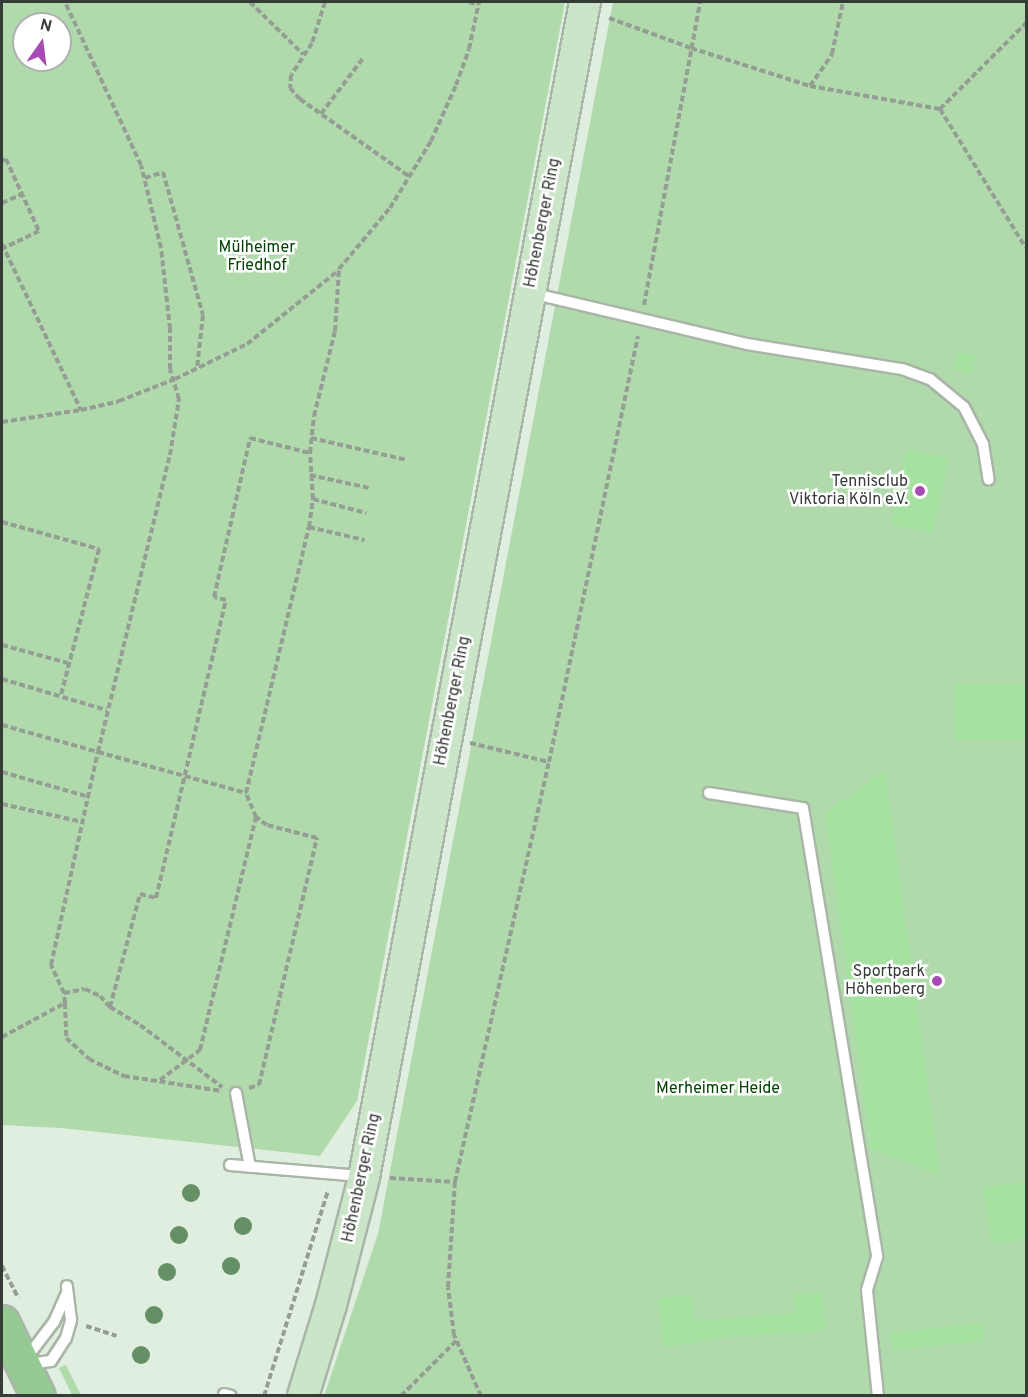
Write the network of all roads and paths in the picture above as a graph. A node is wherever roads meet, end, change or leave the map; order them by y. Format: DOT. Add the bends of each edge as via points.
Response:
graph roads {
  1 [pos="65,2"];
  2 [pos="250,2"];
  3 [pos="325,2"];
  4 [pos="469,2"];
  5 [pos="700,2"];
  6 [pos="843,2"];
  7 [pos="479,3"];
  8 [pos="584,5"];
  9 [pos="1026,23"];
  10 [pos="690,48"];
  11 [pos="303,54"];
  12 [pos="364,57"];
  13 [pos="810,86"];
  14 [pos="940,109"];
  15 [pos="321,114"];
  16 [pos="2,161"];
  17 [pos="410,177"];
  18 [pos="145,178"];
  19 [pos="22,194"];
  20 [pos="2,203"];
  21 [pos="2,247"];
  22 [pos="1026,248"];
  23 [pos="339,269"];
  24 [pos="530,293"];
  25 [pos="642,320"];
  26 [pos="197,368"];
  27 [pos="175,379"];
  28 [pos="81,410"];
  29 [pos="2,422"];
  30 [pos="312,438"];
  31 [pos="310,453"];
  32 [pos="407,460"];
  33 [pos="310,475"];
  34 [pos="989,480"];
  35 [pos="369,488"];
  36 [pos="313,499"];
  37 [pos="366,513"];
  38 [pos="2,522"];
  39 [pos="309,527"];
  40 [pos="364,540"];
  41 [pos="2,645"];
  42 [pos="68,663"];
  43 [pos="2,679"];
  44 [pos="61,695"];
  45 [pos="106,710"];
  46 [pos="2,725"];
  47 [pos="447,738"];
  48 [pos="98,752"];
  49 [pos="549,762"];
  50 [pos="2,772"];
  51 [pos="183,775"];
  52 [pos="246,794"];
  53 [pos="709,794"];
  54 [pos="89,796"];
  55 [pos="2,804"];
  56 [pos="256,817"];
  57 [pos="83,822"];
  58 [pos="64,993"];
  59 [pos="64,1003"];
  60 [pos="110,1007"];
  61 [pos="2,1037"];
  62 [pos="187,1058"];
  63 [pos="159,1080"];
  64 [pos="236,1093"];
  65 [pos="230,1165"];
  66 [pos="250,1167"];
  67 [pos="333,1173"];
  68 [pos="364,1177"];
  69 [pos="455,1182"];
  70 [pos="71,1320"];
  71 [pos="2,1322"];
  72 [pos="116,1336"];
  73 [pos="457,1340"];
  74 [pos="12,1368"];
  75 [pos="38,1395"];
  76 [pos="264,1395"];
  77 [pos="303,1395"];
  78 [pos="400,1395"];
  79 [pos="481,1395"];
  80 [pos="878,1395"];
  1 -- 18 [label="path" via="120,115"];
  2 -- 11 [label="path"];
  3 -- 11 [label="path" via="312,43"];
  4 -- 7 [label="path"];
  5 -- 10 [label="path"];
  6 -- 13 [label="path" via="832,54"];
  7 -- 17 [label="path" via="456,85"];
  8 -- 10 [label="path"];
  8 -- 24 [label="street, Höhenberger Ring"];
  9 -- 14 [label="path"];
  10 -- 13 [label="path"];
  10 -- 25 [label="path"];
  11 -- 15 [label="path" via="291,75 290,88"];
  12 -- 15 [label="path"];
  13 -- 14 [label="path"];
  14 -- 22 [label="path"];
  15 -- 17 [label="path"];
  16 -- 19 [label="path" via="6,159"];
  17 -- 23 [label="path" via="390,208"];
  18 -- 26 [label="path" via="163,172 204,315"];
  18 -- 27 [label="path" via="161,248 170,369"];
  19 -- 20 [label="path"];
  19 -- 21 [label="path" via="39,231"];
  21 -- 28 [label="path"];
  23 -- 26 [label="path" via="246,344"];
  23 -- 30 [label="path" via="335,331"];
  24 -- 25 [label="lane"];
  24 -- 47 [label="street, Höhenberger Ring"];
  25 -- 34 [label="lane" via="747,344 902,369 930,379 964,407 983,444"];
  25 -- 49 [label="path"];
  26 -- 27 [label="path"];
  27 -- 28 [label="path"];
  27 -- 45 [label="path" via="179,399 170,455"];
  28 -- 29 [label="path"];
  30 -- 31 [label="path"];
  30 -- 32 [label="path"];
  31 -- 33 [label="path"];
  31 -- 51 [label="path" via="250,438 214,597 226,600"];
  33 -- 35 [label="path"];
  33 -- 36 [label="path"];
  36 -- 37 [label="path"];
  36 -- 39 [label="path"];
  38 -- 42 [label="path" via="99,549"];
  39 -- 40 [label="path"];
  39 -- 52 [label="path"];
  41 -- 42 [label="path"];
  42 -- 44 [label="path"];
  43 -- 44 [label="path"];
  44 -- 45 [label="path"];
  45 -- 48 [label="path"];
  46 -- 48 [label="path"];
  47 -- 49 [label="path"];
  47 -- 68 [label="street, Höhenberger Ring"];
  48 -- 51 [label="path"];
  48 -- 54 [label="path"];
  49 -- 69 [label="path"];
  50 -- 54 [label="path"];
  51 -- 52 [label="path"];
  51 -- 60 [label="path" via="156,898 140,894"];
  52 -- 56 [label="path"];
  53 -- 80 [label="lane" via="803,808 877,1257 867,1290"];
  54 -- 57 [label="path"];
  55 -- 57 [label="path"];
  56 -- 62 [label="path" via="200,1050"];
  56 -- 64 [label="path" via="267,825 317,838 259,1085"];
  57 -- 58 [label="path" via="51,965"];
  58 -- 59 [label="path"];
  58 -- 60 [label="path" via="85,989 100,996"];
  59 -- 61 [label="path"];
  59 -- 63 [label="path" via="66,1038 89,1059 124,1076"];
  60 -- 62 [label="path"];
  62 -- 63 [label="path"];
  62 -- 63 [label="path" via="208,1078 232,1092"];
  64 -- 66 [label="lane"];
  65 -- 66 [label="lane"];
  66 -- 67 [label="lane"];
  67 -- 68 [label="lane"];
  67 -- 76 [label="path"];
  68 -- 69 [label="path"];
  68 -- 77 [label="street, Höhenberger Ring" via="332,1305"];
  69 -- 73 [label="path" via="448,1287"];
  70 -- 72 [label="path"];
  70 -- 74 [label="lane" via="66,1338 51,1361"];
  70 -- 74 [label="lane" via="67,1287 59,1313"];
  71 -- 74 [label="main road"];
  73 -- 78 [label="path"];
  73 -- 79 [label="path"];
  74 -- 75 [label="main road"];
}
